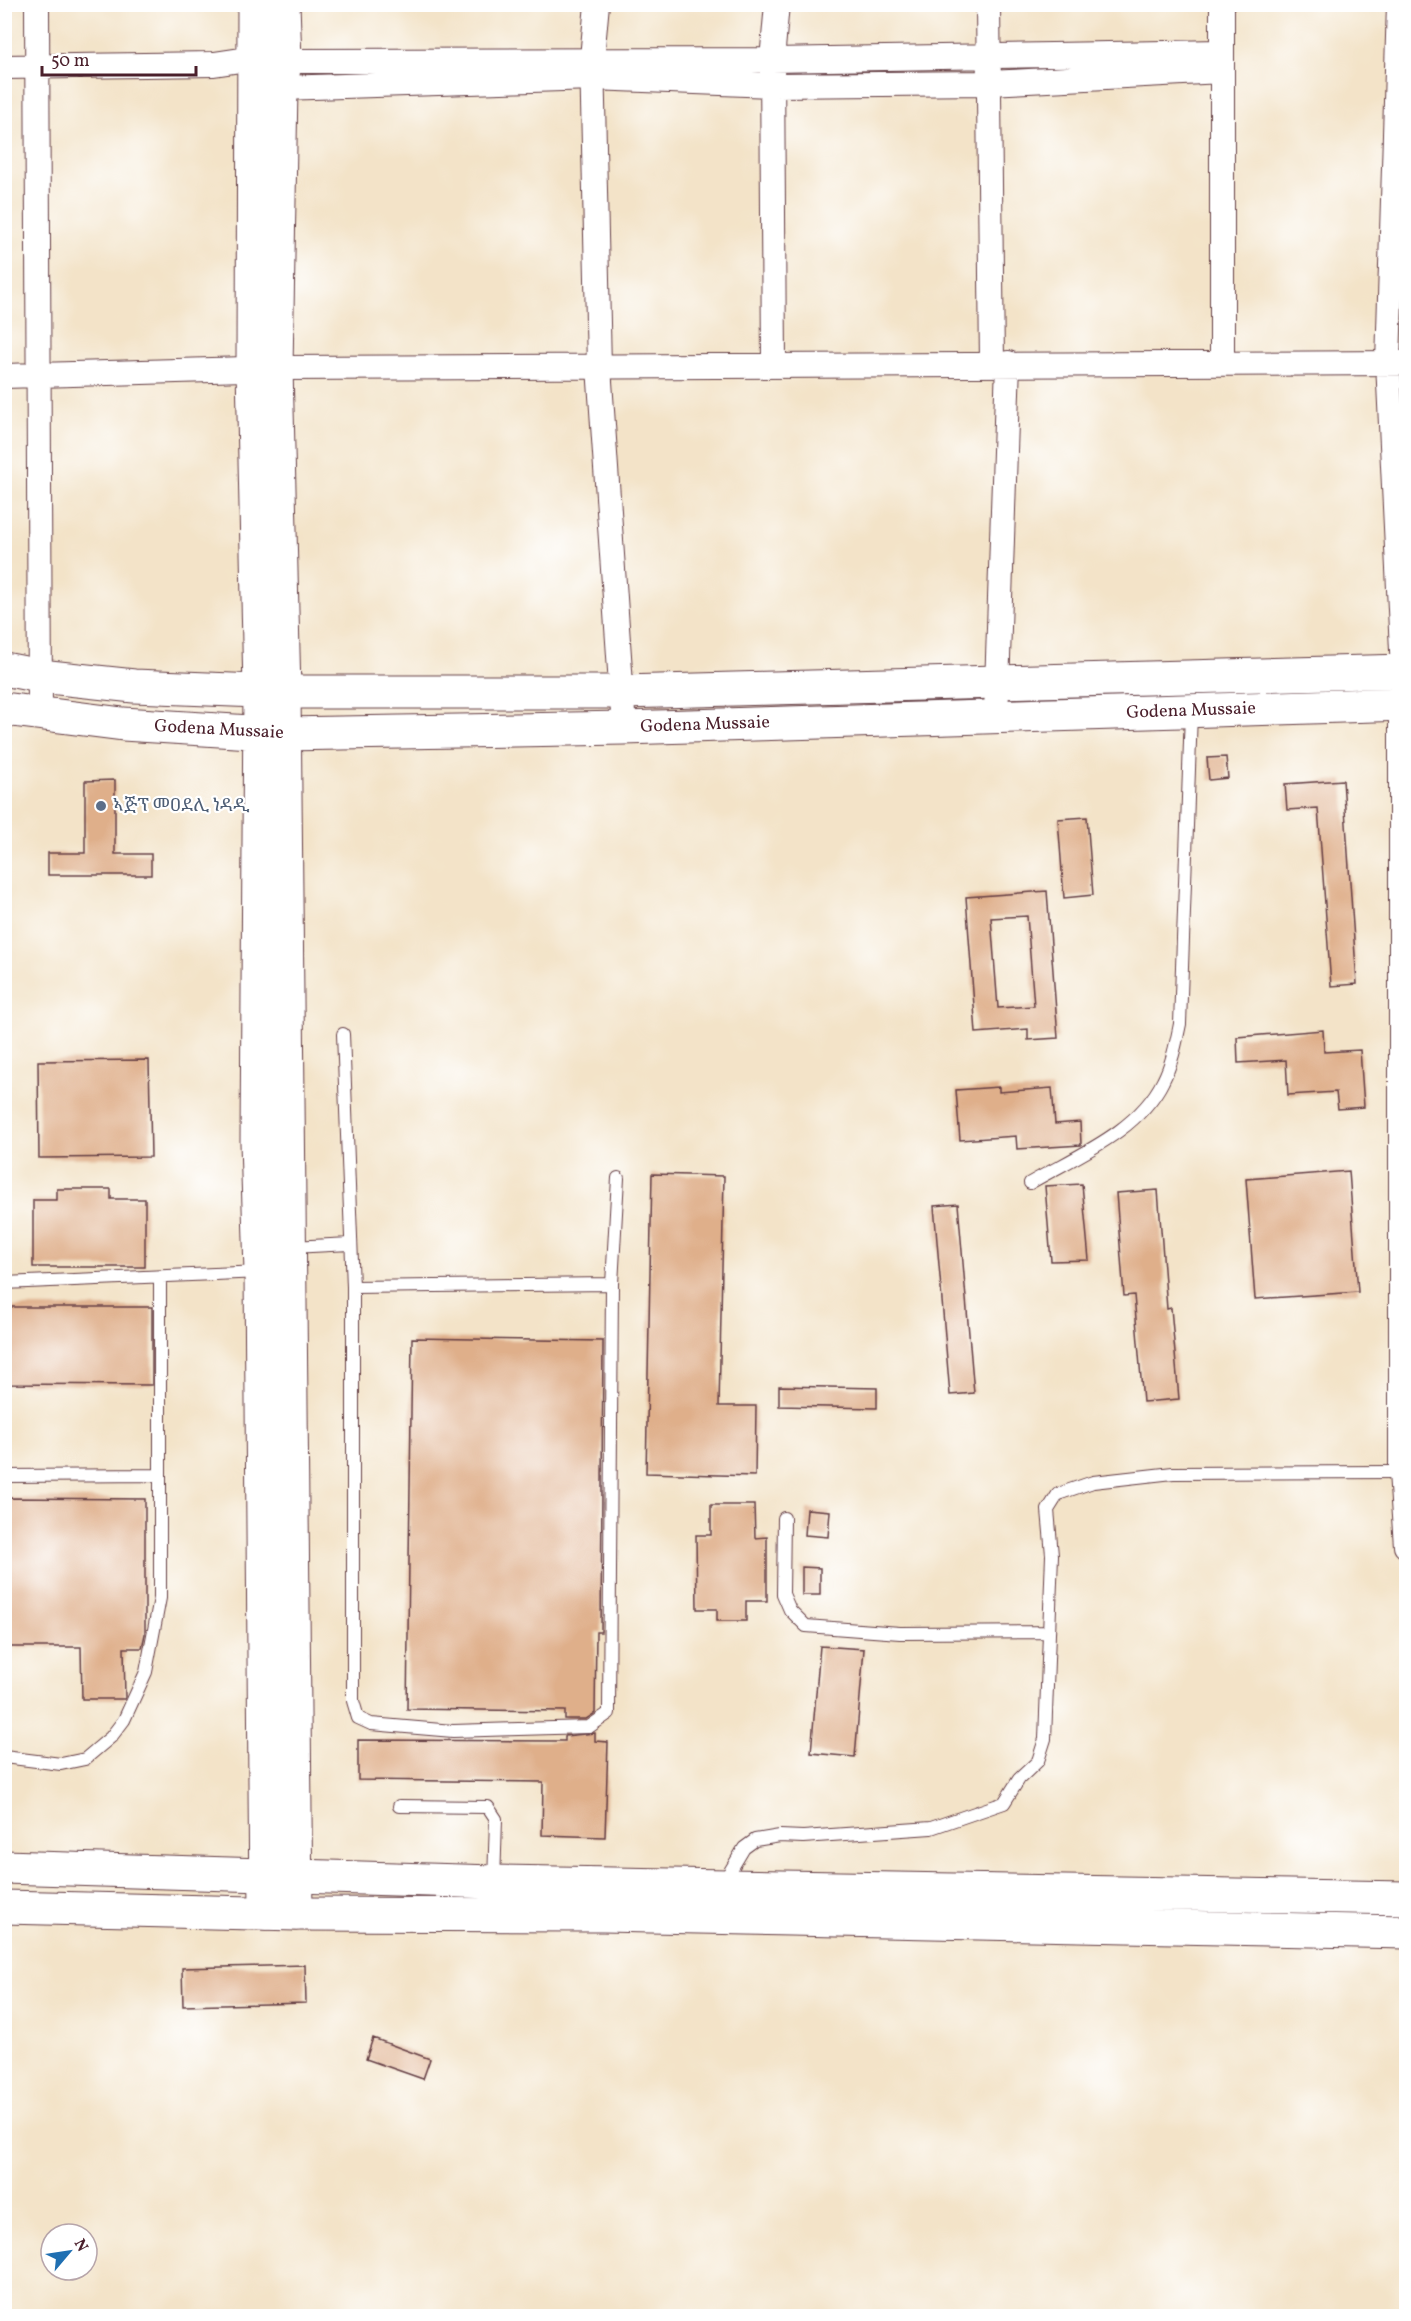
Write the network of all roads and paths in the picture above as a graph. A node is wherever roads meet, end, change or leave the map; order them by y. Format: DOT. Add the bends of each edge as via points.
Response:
graph roads {
  1 [pos="37,4"];
  2 [pos="254,4"];
  3 [pos="283,4"];
  4 [pos="597,4"];
  5 [pos="777,4"];
  6 [pos="988,4"];
  7 [pos="1221,4"];
  8 [pos="1399,4"];
  9 [pos="988,57"];
  10 [pos="448,58"];
  11 [pos="772,60"];
  12 [pos="1222,61"];
  13 [pos="4,67"];
  14 [pos="38,68"];
  15 [pos="593,68"];
  16 [pos="268,73"];
  17 [pos="447,82"];
  18 [pos="988,83"];
  19 [pos="773,85"];
  20 [pos="1000,363"];
  21 [pos="1222,363"];
  22 [pos="1397,363"];
  23 [pos="774,365"];
  24 [pos="598,367"];
  25 [pos="264,368"];
  26 [pos="40,373"];
  27 [pos="4,376"];
  28 [pos="4,669"];
  29 [pos="1405,671"];
  30 [pos="40,676"];
  31 [pos="997,681"];
  32 [pos="272,691"];
  33 [pos="622,692"];
  34 [pos="1404,704"];
  35 [pos="4,709"];
  36 [pos="1191,712"];
  37 [pos="40,713"];
  38 [pos="996,716"];
  39 [pos="624,728"];
  40 [pos="270,734"];
  41 [pos="343,1034"];
  42 [pos="618,1178"];
  43 [pos="1030,1183"];
  44 [pos="351,1244"];
  45 [pos="275,1260"];
  46 [pos="160,1277"];
  47 [pos="4,1283"];
  48 [pos="612,1284"];
  49 [pos="354,1287"];
  50 [pos="1401,1472"];
  51 [pos="159,1475"];
  52 [pos="4,1476"];
  53 [pos="784,1518"];
  54 [pos="1407,1546"];
  55 [pos="1049,1632"];
  56 [pos="4,1757"];
  57 [pos="399,1806"];
  58 [pos="4,1867"];
  59 [pos="41,1867"];
  60 [pos="279,1876"];
  61 [pos="494,1882"];
  62 [pos="722,1886"];
  63 [pos="1139,1893"];
  64 [pos="1407,1898"];
  65 [pos="604,1899"];
  66 [pos="4,1906"];
  67 [pos="39,1906"];
  68 [pos="281,1914"];
  69 [pos="1136,1928"];
  70 [pos="1407,1932"];
  1 -- 14 [label="street"];
  2 -- 16 [label="street"];
  3 -- 16 [label="street"];
  4 -- 15 [label="street"];
  5 -- 11 [label="street"];
  6 -- 9 [label="street"];
  7 -- 12 [label="street"];
  8 -- 22 [label="street"];
  9 -- 11 [label="street"];
  9 -- 12 [label="street"];
  9 -- 18 [label="street"];
  10 -- 15 [label="street"];
  10 -- 16 [label="street"];
  10 -- 17 [label="street"];
  11 -- 15 [label="street"];
  11 -- 19 [label="street"];
  12 -- 18 [label="street"];
  12 -- 21 [label="street"];
  13 -- 14 [label="street"];
  14 -- 16 [label="street" via="214,64"];
  14 -- 26 [label="street"];
  15 -- 17 [label="street"];
  15 -- 19 [label="street"];
  15 -- 24 [label="street"];
  16 -- 17 [label="street"];
  16 -- 25 [label="street"];
  18 -- 19 [label="street"];
  18 -- 20 [label="street"];
  19 -- 23 [label="street"];
  20 -- 21 [label="street"];
  20 -- 23 [label="street"];
  20 -- 31 [label="street"];
  21 -- 22 [label="street"];
  22 -- 29 [label="street"];
  23 -- 24 [label="street"];
  24 -- 25 [label="street"];
  24 -- 33 [label="street"];
  25 -- 26 [label="street"];
  25 -- 32 [label="street"];
  26 -- 27 [label="street"];
  26 -- 30 [label="street"];
  28 -- 30 [label="street, Godena Mussaie"];
  29 -- 31 [label="street, Godena Mussaie"];
  29 -- 34 [label="street"];
  30 -- 32 [label="street, Godena Mussaie" via="134,686"];
  30 -- 37 [label="street"];
  31 -- 33 [label="street, Godena Mussaie"];
  31 -- 38 [label="street"];
  32 -- 33 [label="street, Godena Mussaie"];
  32 -- 40 [label="street"];
  33 -- 39 [label="street"];
  34 -- 36 [label="street, Godena Mussaie"];
  34 -- 50 [label="street"];
  35 -- 37 [label="street, Godena Mussaie"];
  36 -- 38 [label="street, Godena Mussaie"];
  36 -- 43 [label="lane" via="1180,1024 1169,1067 1145,1109 1130,1122"];
  37 -- 40 [label="street, Godena Mussaie" via="123,724"];
  38 -- 39 [label="street, Godena Mussaie"];
  39 -- 40 [label="street, Godena Mussaie"];
  40 -- 45 [label="street" via="257,1142"];
  41 -- 44 [label="lane"];
  42 -- 48 [label="lane"];
  44 -- 45 [label="lane"];
  44 -- 49 [label="lane"];
  45 -- 46 [label="lane"];
  45 -- 60 [label="street"];
  46 -- 47 [label="lane"];
  46 -- 51 [label="lane"];
  48 -- 49 [label="lane"];
  48 -- 49 [label="lane" via="609,1713 590,1727 453,1731 371,1724 358,1718 353,1701"];
  50 -- 54 [label="street"];
  50 -- 55 [label="lane" via="1173,1473 1094,1482 1058,1494 1048,1510 1052,1555"];
  51 -- 52 [label="lane"];
  51 -- 56 [label="lane" via="158,1616 146,1672 124,1720 85,1759 61,1764"];
  53 -- 55 [label="lane" via="783,1594 790,1610 806,1626 900,1633"];
  55 -- 62 [label="lane" via="1045,1738 1038,1761 1019,1779 1004,1803 931,1828 755,1840 744,1848"];
  57 -- 61 [label="lane" via="492,1809 496,1819"];
  58 -- 59 [label="street"];
  59 -- 60 [label="street"];
  59 -- 67 [label="street"];
  60 -- 61 [label="street"];
  60 -- 68 [label="street"];
  61 -- 65 [label="street"];
  62 -- 63 [label="street"];
  62 -- 65 [label="street"];
  63 -- 64 [label="street"];
  63 -- 69 [label="street"];
  65 -- 68 [label="street"];
  65 -- 69 [label="street"];
  66 -- 67 [label="street"];
  67 -- 68 [label="street"];
  69 -- 70 [label="street"];
}
